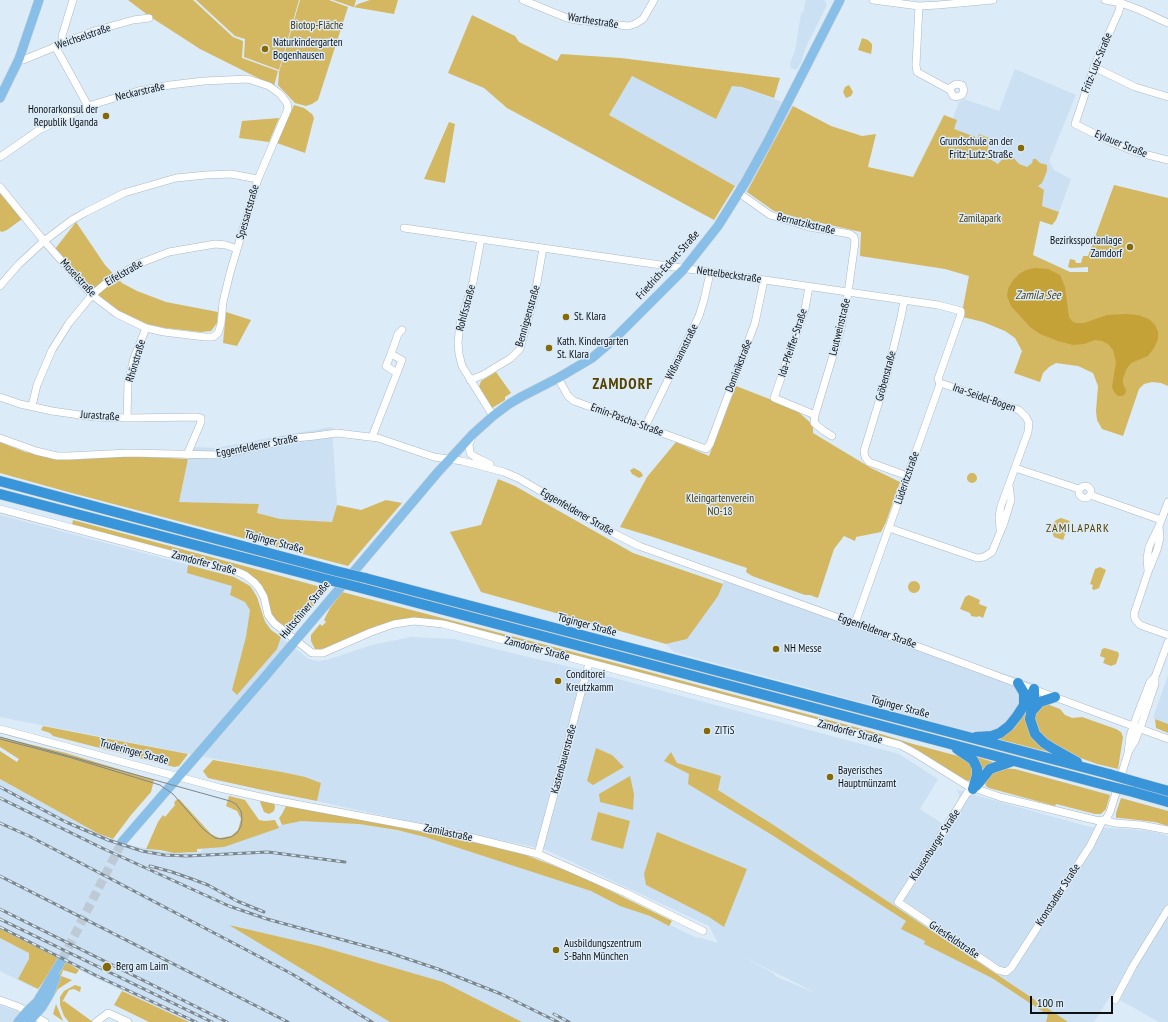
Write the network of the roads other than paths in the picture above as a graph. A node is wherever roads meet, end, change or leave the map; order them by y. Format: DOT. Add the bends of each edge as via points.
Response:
graph roads {
  1 [pos="40,0"];
  2 [pos="73,0"];
  3 [pos="523,0"];
  4 [pos="654,0"];
  5 [pos="840,0"];
  6 [pos="874,0"];
  7 [pos="993,0"];
  8 [pos="1105,0"];
  9 [pos="1121,2"];
  10 [pos="919,6"];
  11 [pos="149,18"];
  12 [pos="1168,23"];
  13 [pos="63,43"];
  14 [pos="55,46"];
  15 [pos="20,59"];
  16 [pos="1094,67"];
  17 [pos="950,90"];
  18 [pos="1168,97"];
  19 [pos="0,98"];
  20 [pos="287,103"];
  21 [pos="88,106"];
  22 [pos="1075,124"];
  23 [pos="0,157"];
  24 [pos="1168,160"];
  25 [pos="258,179"];
  26 [pos="0,187"];
  27 [pos="739,193"];
  28 [pos="404,228"];
  29 [pos="854,237"];
  30 [pos="480,239"];
  31 [pos="44,241"];
  32 [pos="543,248"];
  33 [pos="237,249"];
  34 [pos="684,269"];
  35 [pos="710,273"];
  36 [pos="764,280"];
  37 [pos="0,286"];
  38 [pos="809,287"];
  39 [pos="848,293"];
  40 [pos="92,295"];
  41 [pos="904,301"];
  42 [pos="221,324"];
  43 [pos="146,328"];
  44 [pos="402,330"];
  45 [pos="954,332"];
  46 [pos="391,354"];
  47 [pos="397,373"];
  48 [pos="558,378"];
  49 [pos="470,380"];
  50 [pos="940,384"];
  51 [pos="0,397"];
  52 [pos="32,406"];
  53 [pos="815,415"];
  54 [pos="493,416"];
  55 [pos="127,418"];
  56 [pos="645,427"];
  57 [pos="473,434"];
  58 [pos="372,436"];
  59 [pos="832,436"];
  60 [pos="0,438"];
  61 [pos="706,449"];
  62 [pos="187,455"];
  63 [pos="449,459"];
  64 [pos="1015,468"];
  65 [pos="504,472"];
  66 [pos="902,474"];
  67 [pos="0,481"];
  68 [pos="0,494"];
  69 [pos="1168,502"];
  70 [pos="0,509"];
  71 [pos="1160,523"];
  72 [pos="889,528"];
  73 [pos="855,623"];
  74 [pos="1168,635"];
  75 [pos="295,640"];
  76 [pos="1168,642"];
  77 [pos="589,663"];
  78 [pos="1018,683"];
  79 [pos="1034,689"];
  80 [pos="1055,697"];
  81 [pos="1027,709"];
  82 [pos="1137,728"];
  83 [pos="0,729"];
  84 [pos="970,738"];
  85 [pos="1168,739"];
  86 [pos="944,742"];
  87 [pos="1014,760"];
  88 [pos="1095,771"];
  89 [pos="178,776"];
  90 [pos="973,789"];
  91 [pos="1168,790"];
  92 [pos="1168,802"];
  93 [pos="1103,820"];
  94 [pos="1168,830"];
  95 [pos="122,842"];
  96 [pos="538,854"];
  97 [pos="898,902"];
  98 [pos="1168,909"];
  99 [pos="703,931"];
  100 [pos="1011,968"];
  101 [pos="0,1000"];
  102 [pos="1115,1000"];
  103 [pos="27,1011"];
  104 [pos="32,1019"];
  105 [pos="18,1022"];
  106 [pos="45,1022"];
  107 [pos="96,1022"];
  108 [pos="128,1022"];
  1 -- 15 [label="main road"];
  2 -- 13 [label="street" via="62,36"];
  3 -- 4 [label="street, Warthestraße" via="567,18 628,26 643,19"];
  5 -- 27 [label="main road, Friedrich-Eckart-Straße"];
  6 -- 10 [label="street"];
  7 -- 10 [label="street"];
  8 -- 9 [label="street"];
  9 -- 12 [label="street"];
  9 -- 16 [label="street, Fritz-Lutz-Straße"];
  10 -- 17 [label="street" via="917,72"];
  11 -- 13 [label="street, Weichselstraße" via="134,20"];
  13 -- 14 [label="street, Weichselstraße"];
  14 -- 15 [label="street, Weichselstraße"];
  14 -- 21 [label="street"];
  15 -- 19 [label="main road"];
  16 -- 18 [label="street" via="1135,87"];
  16 -- 22 [label="street, Fritz-Lutz-Straße"];
  20 -- 21 [label="street, Neckarstraße" via="280,94 268,86 240,79 170,85 138,91"];
  20 -- 25 [label="street, Spessartstraße" via="288,109"];
  21 -- 23 [label="street, Neckarstraße" via="39,130"];
  22 -- 24 [label="street, Eylauer Straße" via="1136,152"];
  25 -- 31 [label="street" via="231,174 206,175 176,178 148,185 124,193 86,212"];
  25 -- 33 [label="street, Spessartstraße"];
  26 -- 31 [label="street, Moselstraße"];
  27 -- 29 [label="street, Bernatzikstraße" via="770,214 809,227 850,234"];
  27 -- 34 [label="main road, Friedrich-Eckart-Straße" via="709,238"];
  28 -- 30 [label="street, Nettelbeckstraße"];
  29 -- 39 [label="street, Leutweinstraße"];
  30 -- 32 [label="street, Nettelbeckstraße"];
  30 -- 49 [label="street, Rohlfsstraße" via="473,282 458,335 462,366"];
  31 -- 37 [label="street"];
  31 -- 40 [label="street, Moselstraße"];
  32 -- 34 [label="street, Nettelbeckstraße"];
  32 -- 49 [label="street, Bennigsenstraße" via="535,294 520,349 511,358"];
  33 -- 40 [label="street, Eifelstraße" via="215,244 168,252 138,264"];
  33 -- 42 [label="street, Spessartstraße" via="223,302"];
  34 -- 35 [label="street, Nettelbeckstraße"];
  34 -- 48 [label="main road, Friedrich-Eckart-Straße" via="597,354"];
  35 -- 36 [label="street, Nettelbeckstraße"];
  35 -- 56 [label="street, Wißmannstraße" via="699,316"];
  36 -- 38 [label="street, Nettelbeckstraße"];
  36 -- 61 [label="street, Dominikstraße" via="755,323"];
  38 -- 39 [label="street, Nettelbeckstraße"];
  38 -- 53 [label="street, Ida-Pfeiffer-Straße" via="805,309 774,398"];
  39 -- 41 [label="street, Nettelbeckstraße"];
  39 -- 53 [label="street, Leutweinstraße" via="841,329"];
  40 -- 43 [label="street, Moselstraße" via="117,314"];
  40 -- 52 [label="street, Eifelstraße" via="69,323 52,350 37,385"];
  41 -- 45 [label="street, Nettelbeckstraße" via="961,311"];
  41 -- 66 [label="street, Gröbenstraße" via="864,451 869,462"];
  42 -- 43 [label="street, Moselstraße" via="218,333 213,337"];
  43 -- 55 [label="street, Rhönstraße" via="134,358 128,383"];
  44 -- 46 [label="street"];
  45 -- 50 [label="street, Lüderitzstraße" via="938,379"];
  46 -- 47 [label="street" via="386,366"];
  46 -- 47 [label="street" via="402,360"];
  47 -- 58 [label="street"];
  48 -- 54 [label="main road, Friedrich-Eckart-Straße" via="521,396"];
  48 -- 56 [label="street, Emin-Pascha-Straße" via="568,396 574,400"];
  49 -- 54 [label="street, Rohlfsstraße"];
  50 -- 64 [label="street, Ina-Seidel-Bogen" via="1019,410 1024,414 1029,428"];
  50 -- 72 [label="street, Lüderitzstraße"];
  51 -- 52 [label="street, Jurastraße"];
  52 -- 55 [label="street, Jurastraße" via="78,415"];
  53 -- 59 [label="street" via="814,423"];
  54 -- 57 [label="main road, Friedrich-Eckart-Straße"];
  55 -- 62 [label="street, Jurastraße" via="202,418"];
  56 -- 61 [label="street, Emin-Pascha-Straße"];
  57 -- 63 [label="main road, Friedrich-Eckart-Straße"];
  57 -- 65 [label="street" via="469,444 470,453"];
  58 -- 62 [label="street, Eggenfeldener Straße" via="331,434 295,438 219,455"];
  58 -- 63 [label="street, Eggenfeldener Straße" via="434,457"];
  60 -- 62 [label="street, Eggenfeldener Straße" via="57,456 129,453"];
  63 -- 65 [label="street, Eggenfeldener Straße"];
  63 -- 75 [label="main road, Hultschiner Straße"];
  64 -- 71 [label="street" via="1079,489 1078,493 1082,498 1090,495"];
  64 -- 72 [label="street, Ina-Seidel-Bogen" via="1009,485 1011,500 992,552 984,557 980,558"];
  65 -- 73 [label="street, Eggenfeldener Straße" via="632,543"];
  67 -- 84 [label="highway, Töginger Straße, bridge"];
  68 -- 86 [label="highway, Töginger Straße, bridge"];
  69 -- 71 [label="street"];
  70 -- 75 [label="street, Zamdorfer Straße" via="238,572 259,588 270,619"];
  71 -- 74 [label="street" via="1157,550 1135,611 1135,619 1140,625"];
  72 -- 73 [label="street, Lüderitzstraße"];
  73 -- 78 [label="street, Eggenfeldener Straße"];
  75 -- 77 [label="street, Zamdorfer Straße" via="312,653 323,653 381,628 405,622 427,622"];
  75 -- 89 [label="main road, Hultschiner Straße"];
  76 -- 82 [label="street, Kronstadter Straße" via="1155,677 1150,682"];
  77 -- 90 [label="street, Zamdorfer Straße" via="900,745"];
  77 -- 96 [label="street, Kastenbauerstraße"];
  78 -- 79 [label="street, Eggenfeldener Straße"];
  78 -- 81 [label="highway" via="1024,693"];
  79 -- 80 [label="street, Eggenfeldener Straße"];
  79 -- 81 [label="highway" via="1029,695"];
  80 -- 81 [label="highway"];
  80 -- 82 [label="street, Eggenfeldener Straße"];
  81 -- 84 [label="highway" via="1000,733"];
  81 -- 88 [label="highway" via="1035,734 1044,743"];
  82 -- 85 [label="street, Eggenfeldener Straße"];
  82 -- 93 [label="street, Kronstadter Straße" via="1130,736 1128,753 1110,812"];
  83 -- 89 [label="street, Truderinger Straße"];
  84 -- 88 [label="highway, Töginger Straße"];
  86 -- 87 [label="highway, Töginger Straße"];
  86 -- 90 [label="highway" via="974,760 978,775"];
  87 -- 90 [label="highway" via="990,769"];
  87 -- 92 [label="highway, Töginger Straße, bridge"];
  88 -- 91 [label="highway, Töginger Straße, bridge"];
  89 -- 95 [label="main road, Truderinger Straße"];
  89 -- 96 [label="street, Zamilastraße" via="274,800 446,832"];
  90 -- 93 [label="street, Zamdorfer Straße" via="1047,809"];
  90 -- 97 [label="street, Klausenburger Straße" via="967,793"];
  93 -- 94 [label="street"];
  93 -- 100 [label="street, Kronstadter Straße" via="1090,846"];
  96 -- 99 [label="street, Zamilastraße"];
  97 -- 100 [label="street, Griesfeldstraße" via="998,970 1006,972"];
  98 -- 102 [label="street"];
  101 -- 103 [label="street"];
  103 -- 104 [label="street"];
  103 -- 104 [label="main road" via="37,1002 61,962 50,994"];
  103 -- 105 [label="main road"];
  104 -- 106 [label="street"];
  107 -- 108 [label="street" via="108,1013"];
}
